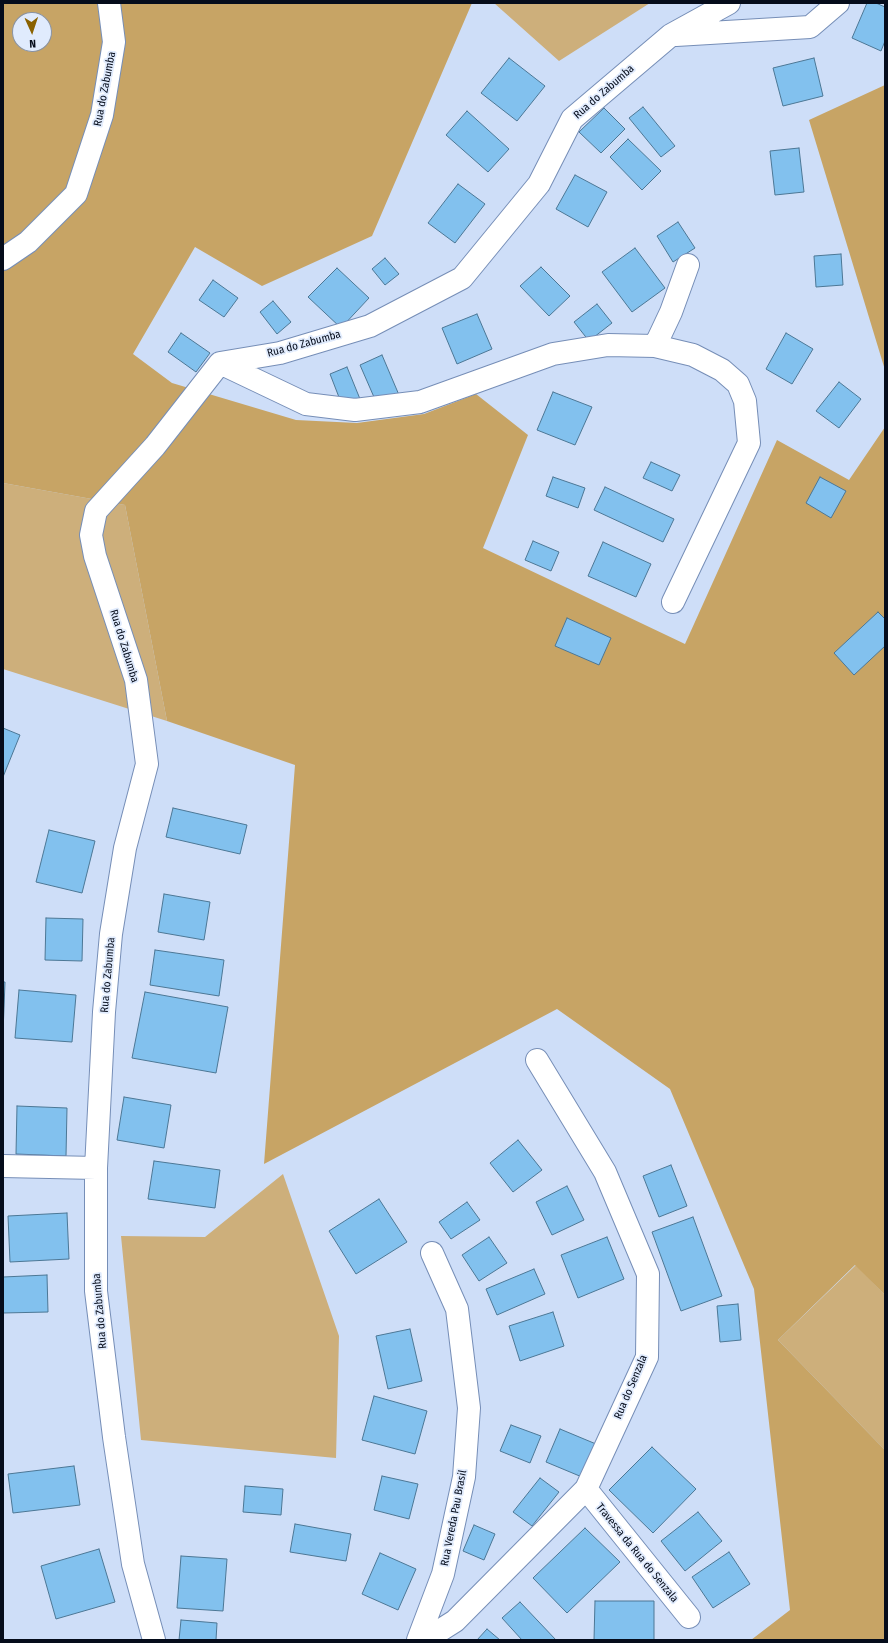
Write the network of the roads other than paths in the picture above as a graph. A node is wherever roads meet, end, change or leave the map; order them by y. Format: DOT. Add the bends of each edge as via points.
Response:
graph roads {
  1 [pos="109,3"];
  2 [pos="729,3"];
  3 [pos="838,3"];
  4 [pos="671,36"];
  5 [pos="3,259"];
  6 [pos="688,265"];
  7 [pos="655,346"];
  8 [pos="220,363"];
  9 [pos="673,602"];
  10 [pos="538,1060"];
  11 [pos="3,1166"];
  12 [pos="96,1168"];
  13 [pos="432,1253"];
  14 [pos="586,1489"];
  15 [pos="689,1617"];
  16 [pos="154,1640"];
  17 [pos="418,1640"];
  18 [pos="425,1640"];
  1 -- 5 [label="street, Rua do Zabumba" via="114,42 103,108 76,194 28,242"];
  2 -- 4 [label="street, Rua do Zabumba"];
  3 -- 4 [label="street" via="810,27"];
  4 -- 8 [label="street, Rua do Zabumba" via="572,119 539,184 462,278 370,326 280,353"];
  6 -- 7 [label="street"];
  7 -- 8 [label="street" via="608,346 553,354 420,402 355,410 306,404"];
  7 -- 9 [label="street" via="693,355 722,370 738,384 744,401 749,443"];
  8 -- 12 [label="street, Rua do Zabumba" via="155,446 96,511 91,535 95,556 136,680 147,764 125,848 111,934"];
  10 -- 14 [label="street, Rua do Senzala" via="605,1172 648,1274 646,1357"];
  11 -- 12 [label="street"];
  12 -- 16 [label="street, Rua do Zabumba" via="97,1299 114,1438 133,1564"];
  13 -- 17 [label="street, Rua Vereda Pau Brasil" via="457,1309 470,1408 464,1477 444,1567"];
  14 -- 15 [label="street, Travessa da Rua do Senzala"];
  14 -- 18 [label="street, Rua do Senzala" via="454,1621"];
}
